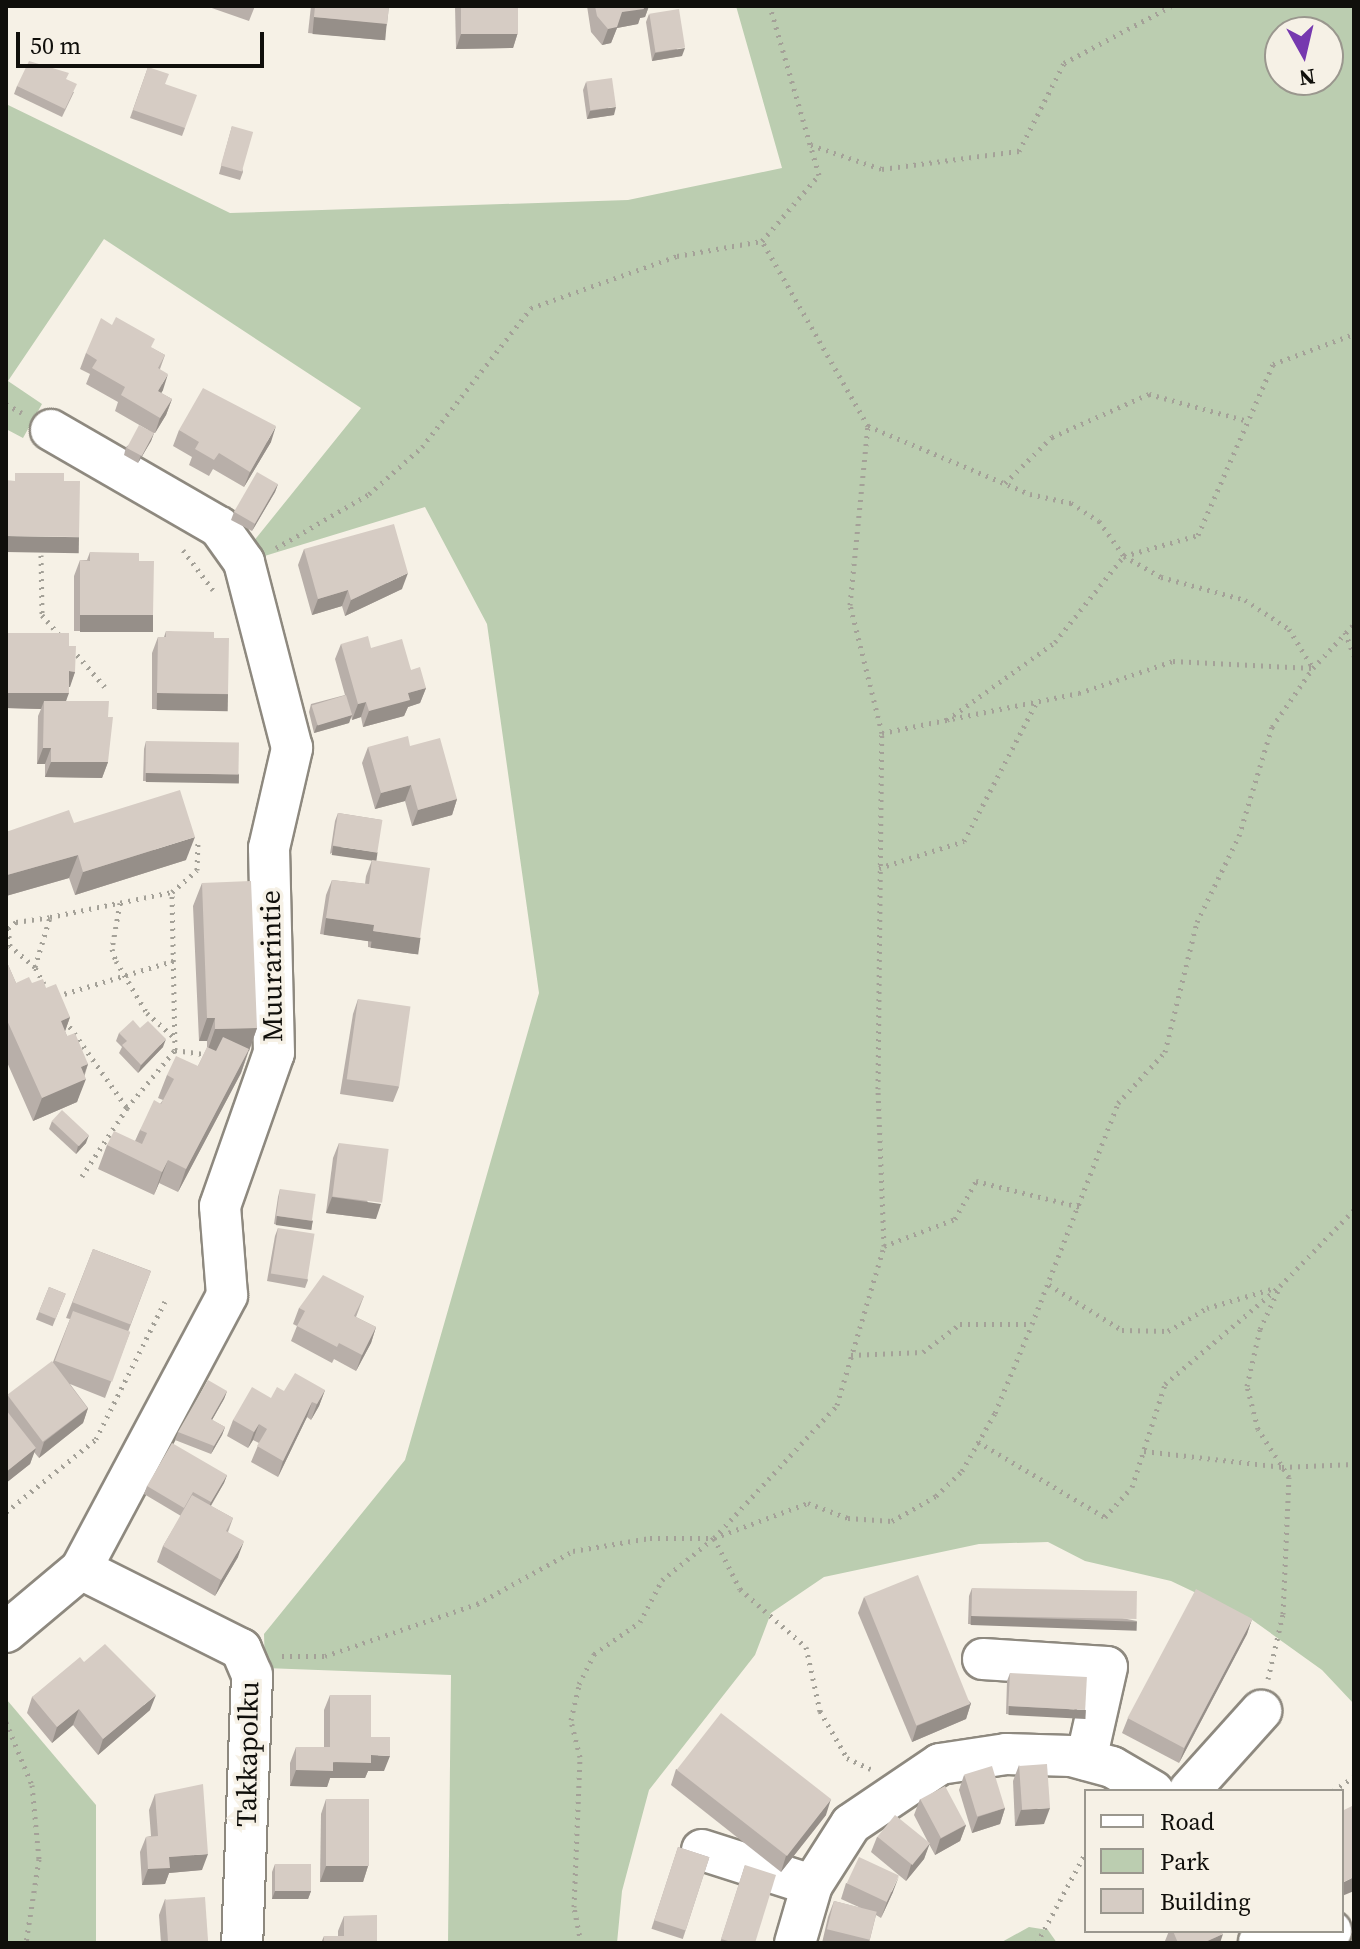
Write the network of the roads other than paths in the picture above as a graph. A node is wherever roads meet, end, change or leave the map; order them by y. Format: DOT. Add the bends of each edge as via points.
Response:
graph roads {
  1 [pos="51,430"];
  2 [pos="81,1569"];
  3 [pos="6,1632"];
  4 [pos="983,1659"];
  5 [pos="1261,1711"];
  6 [pos="1086,1760"];
  7 [pos="1150,1789"];
  8 [pos="1191,1789"];
  9 [pos="702,1850"];
  10 [pos="812,1885"];
  11 [pos="1319,1933"];
  12 [pos="242,1943"];
  13 [pos="795,1943"];
  14 [pos="1259,1943"];
  1 -- 2 [label="street, Muurarintie" via="219,527 244,562 292,748 269,848 274,1053 220,1206 227,1295"];
  2 -- 3 [label="street, Muurarintie"];
  2 -- 12 [label="street, Takkapolku" via="241,1649 252,1675"];
  4 -- 6 [label="street" via="1107,1667"];
  5 -- 8 [label="street"];
  6 -- 7 [label="street" via="1112,1767"];
  6 -- 10 [label="street" via="1006,1754 940,1764 880,1782"];
  9 -- 10 [label="street"];
  10 -- 13 [label="street"];
  11 -- 14 [label="street"];
}
